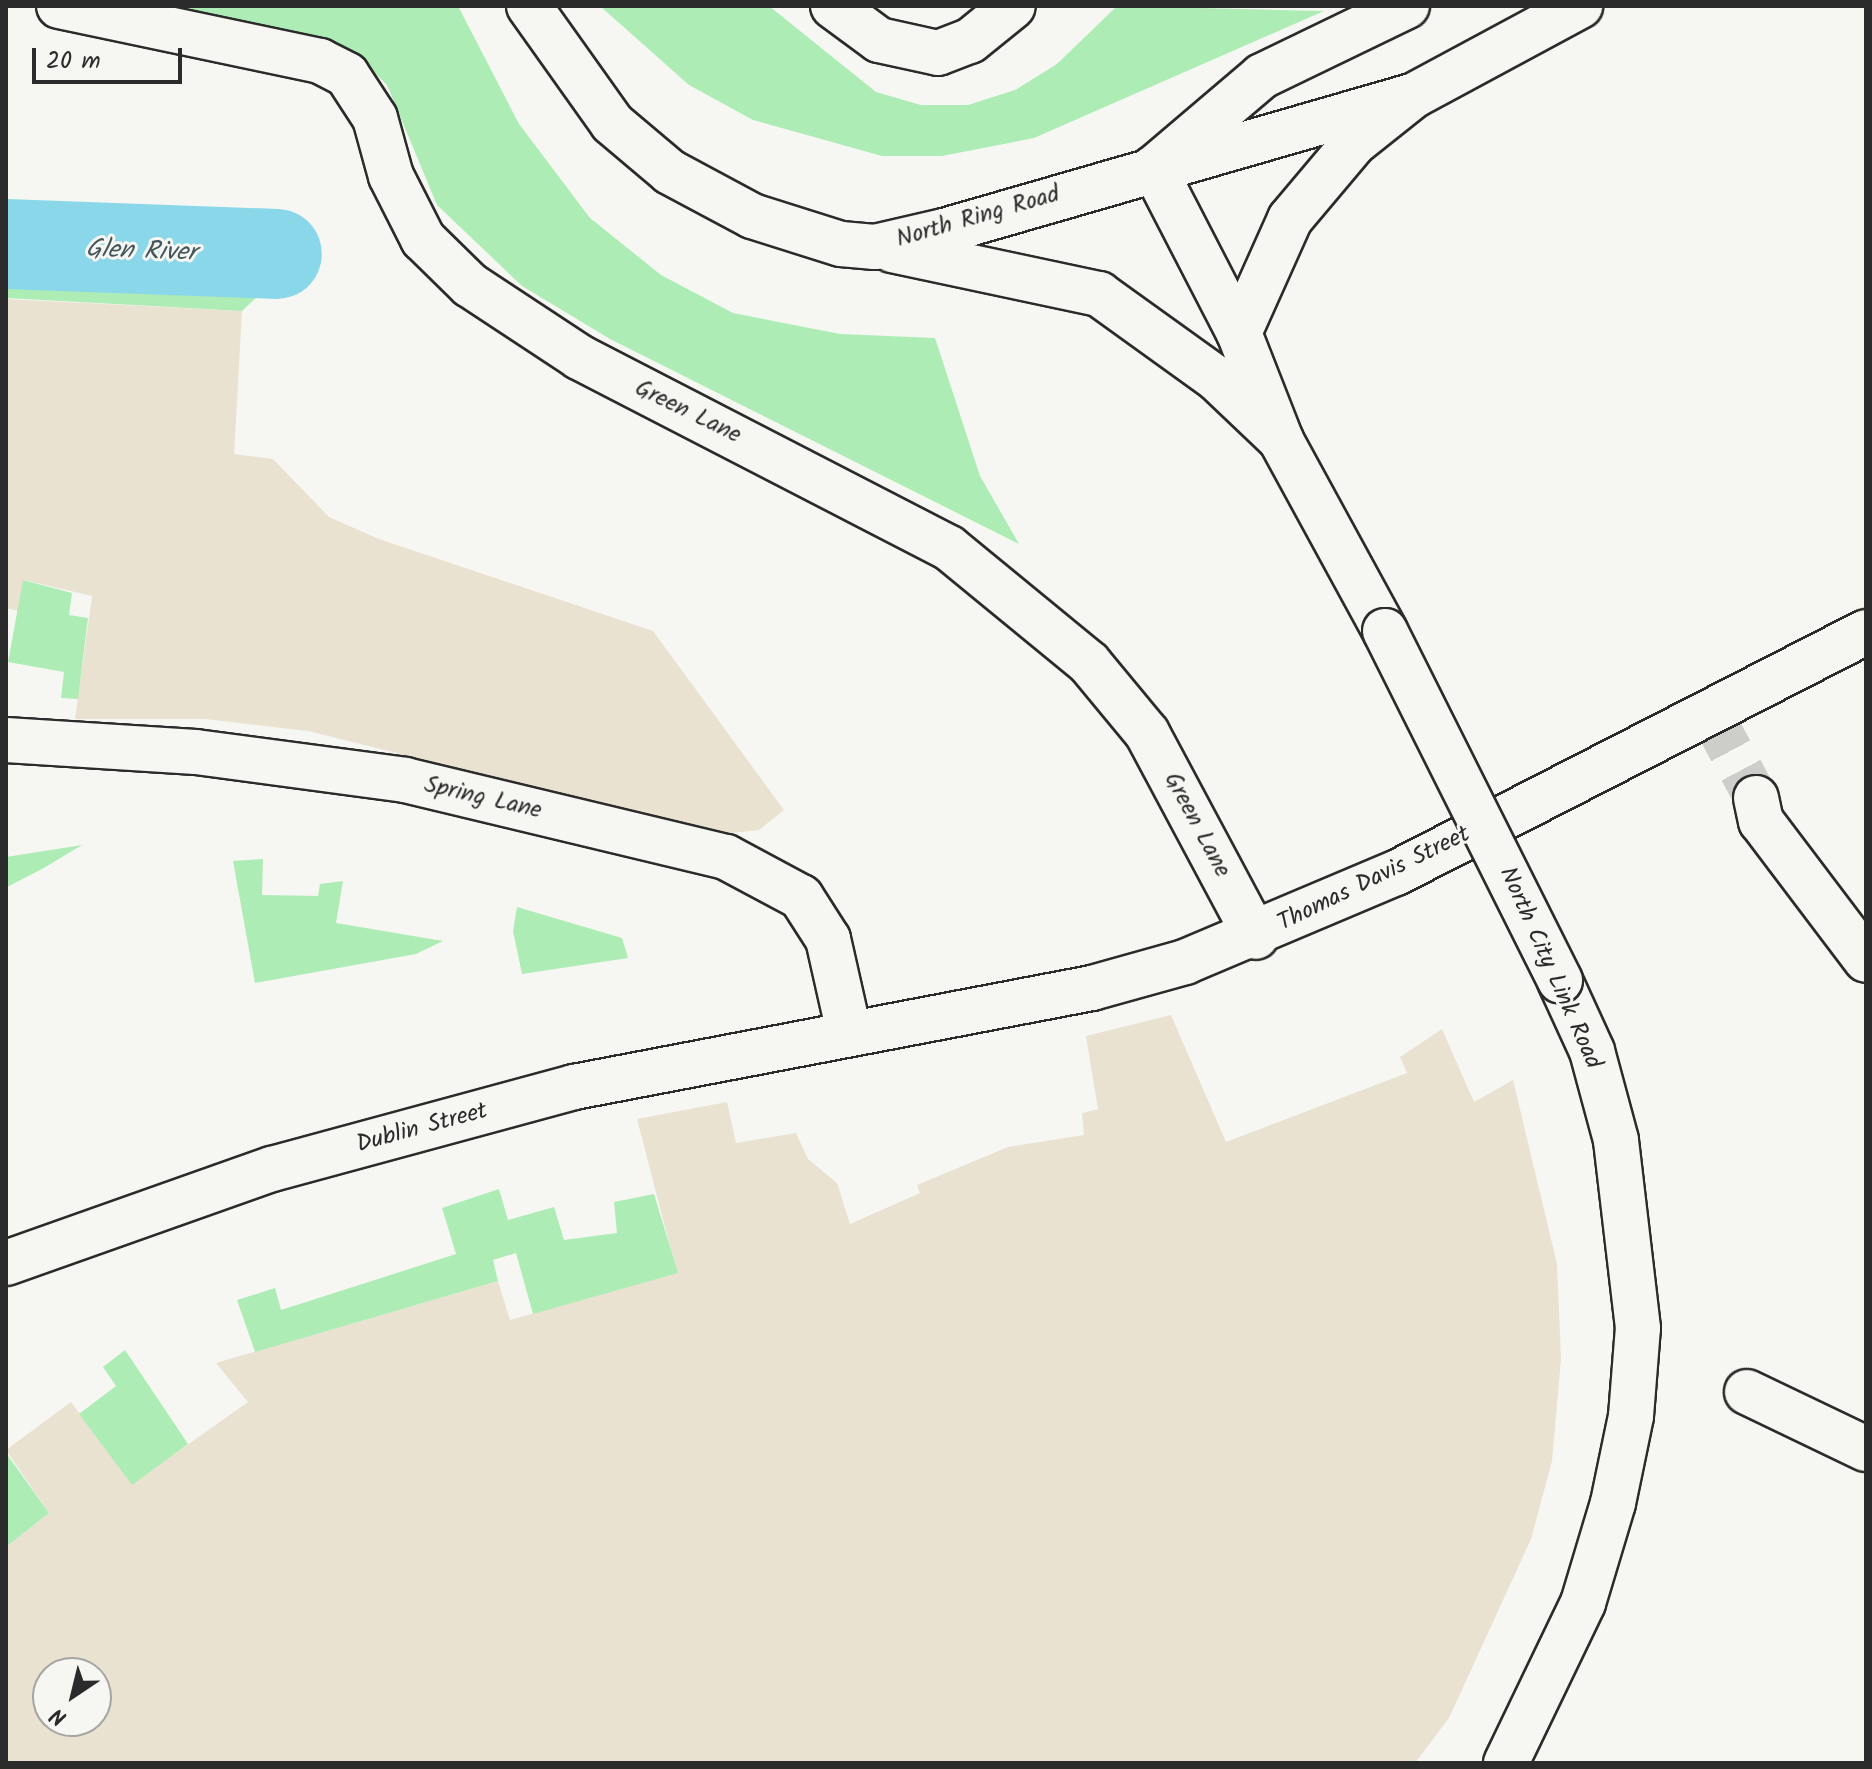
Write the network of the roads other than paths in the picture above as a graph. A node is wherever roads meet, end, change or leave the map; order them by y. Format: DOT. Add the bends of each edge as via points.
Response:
graph roads {
  1 [pos="59,6"];
  2 [pos="529,6"];
  3 [pos="833,6"];
  4 [pos="1013,6"];
  5 [pos="1407,6"];
  6 [pos="1580,6"];
  7 [pos="1413,96"];
  8 [pos="1154,168"];
  9 [pos="875,247"];
  10 [pos="1239,333"];
  11 [pos="1281,440"];
  12 [pos="1866,632"];
  13 [pos="6,740"];
  14 [pos="1756,798"];
  15 [pos="1256,937"];
  16 [pos="1866,960"];
  17 [pos="849,1032"];
  18 [pos="6,1263"];
  19 [pos="1747,1392"];
  20 [pos="1866,1449"];
  21 [pos="1506,1763"];
  1 -- 15 [label="main road, Green Lane" via="320,61 347,75 375,118 391,176 423,239 470,285 579,357 949,548 1089,663 1147,733"];
  2 -- 9 [label="main road, North Ring Road" via="612,123 670,172 752,216"];
  3 -- 4 [label="main road" via="879,40 938,53 970,41"];
  5 -- 8 [label="main road" via="1262,76"];
  6 -- 7 [label="main road"];
  7 -- 8 [label="main road, North Ring Road"];
  7 -- 10 [label="main road" via="1318,178 1290,219"];
  8 -- 9 [label="main road, North Ring Road"];
  8 -- 10 [label="main road, North City Link Road"];
  9 -- 11 [label="main road, North City Link Road" via="1099,294 1216,378"];
  10 -- 11 [label="main road, North City Link Road"];
  11 -- 21 [label="main road, North City Link Road, bridge" via="1385,631 1560,981 1592,1051 1616,1140 1638,1328 1613,1503 1583,1603"];
  12 -- 15 [label="main road, Thomas Davis Street" via="1396,873"];
  13 -- 17 [label="main road, Spring Lane" via="196,752 405,780 737,860 801,897 828,939"];
  14 -- 16 [label="main road" via="1761,821"];
  15 -- 17 [label="main road, Thomas Davis Street" via="1092,988"];
  17 -- 18 [label="main road, Dublin Street" via="574,1087 272,1169"];
  19 -- 20 [label="main road"];
}
